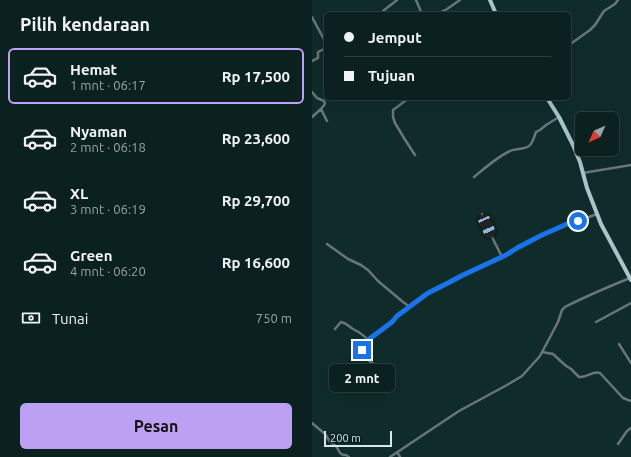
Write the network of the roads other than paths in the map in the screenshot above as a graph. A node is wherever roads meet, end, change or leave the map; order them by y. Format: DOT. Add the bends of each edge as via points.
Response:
graph roads {
  1 [pos="397,0"];
  2 [pos="416,0"];
  3 [pos="460,0"];
  4 [pos="490,0"];
  5 [pos="618,0"];
  6 [pos="383,12"];
  7 [pos="421,12"];
  8 [pos="444,12"];
  9 [pos="495,12"];
  10 [pos="312,17"];
  11 [pos="324,40"];
  12 [pos="571,44"];
  13 [pos="324,49"];
  14 [pos="312,61"];
  15 [pos="312,92"];
  16 [pos="407,100"];
  17 [pos="548,100"];
  18 [pos="321,109"];
  19 [pos="312,117"];
  20 [pos="559,117"];
  21 [pos="327,121"];
  22 [pos="573,145"];
  23 [pos="415,155"];
  24 [pos="631,165"];
  25 [pos="583,173"];
  26 [pos="474,177"];
  27 [pos="482,214"];
  28 [pos="597,214"];
  29 [pos="327,244"];
  30 [pos="502,257"];
  31 [pos="630,279"];
  32 [pos="631,303"];
  33 [pos="410,307"];
  34 [pos="596,322"];
  35 [pos="335,328"];
  36 [pos="368,340"];
  37 [pos="619,344"];
  38 [pos="542,352"];
  39 [pos="631,363"];
  40 [pos="389,377"];
  41 [pos="631,401"];
  42 [pos="312,423"];
  43 [pos="631,428"];
  44 [pos="618,444"];
  45 [pos="397,452"];
  46 [pos="349,457"];
  47 [pos="390,457"];
  48 [pos="400,457"];
  1 -- 6 [label="street"];
  2 -- 7 [label="street"];
  3 -- 8 [label="street"];
  4 -- 9 [label="main road"];
  5 -- 12 [label="street" via="604,11 590,30"];
  10 -- 11 [label="street"];
  13 -- 14 [label="street" via="318,52 318,58"];
  15 -- 18 [label="street" via="325,103"];
  16 -- 23 [label="street" via="393,110 393,117"];
  17 -- 20 [label="main road"];
  18 -- 19 [label="street"];
  18 -- 21 [label="street"];
  20 -- 22 [label="main road"];
  20 -- 26 [label="street" via="536,132 529,146 502,155"];
  22 -- 25 [label="main road"];
  24 -- 25 [label="street"];
  25 -- 28 [label="main road"];
  27 -- 30 [label="street"];
  28 -- 30 [label="street" via="567,224"];
  28 -- 31 [label="main road"];
  29 -- 33 [label="street" via="350,261 368,270"];
  30 -- 33 [label="street" via="431,291"];
  31 -- 38 [label="street" via="595,292 564,308"];
  32 -- 34 [label="street"];
  33 -- 36 [label="street"];
  35 -- 36 [label="street" via="342,322 345,323 362,333"];
  36 -- 40 [label="street" via="361,347 364,355"];
  37 -- 39 [label="street"];
  38 -- 41 [label="street" via="553,354 579,377 598,372 623,398"];
  38 -- 45 [label="street" via="520,378 459,411"];
  42 -- 46 [label="street" via="340,453"];
  43 -- 44 [label="street"];
  45 -- 47 [label="street"];
  45 -- 48 [label="street"];
}
